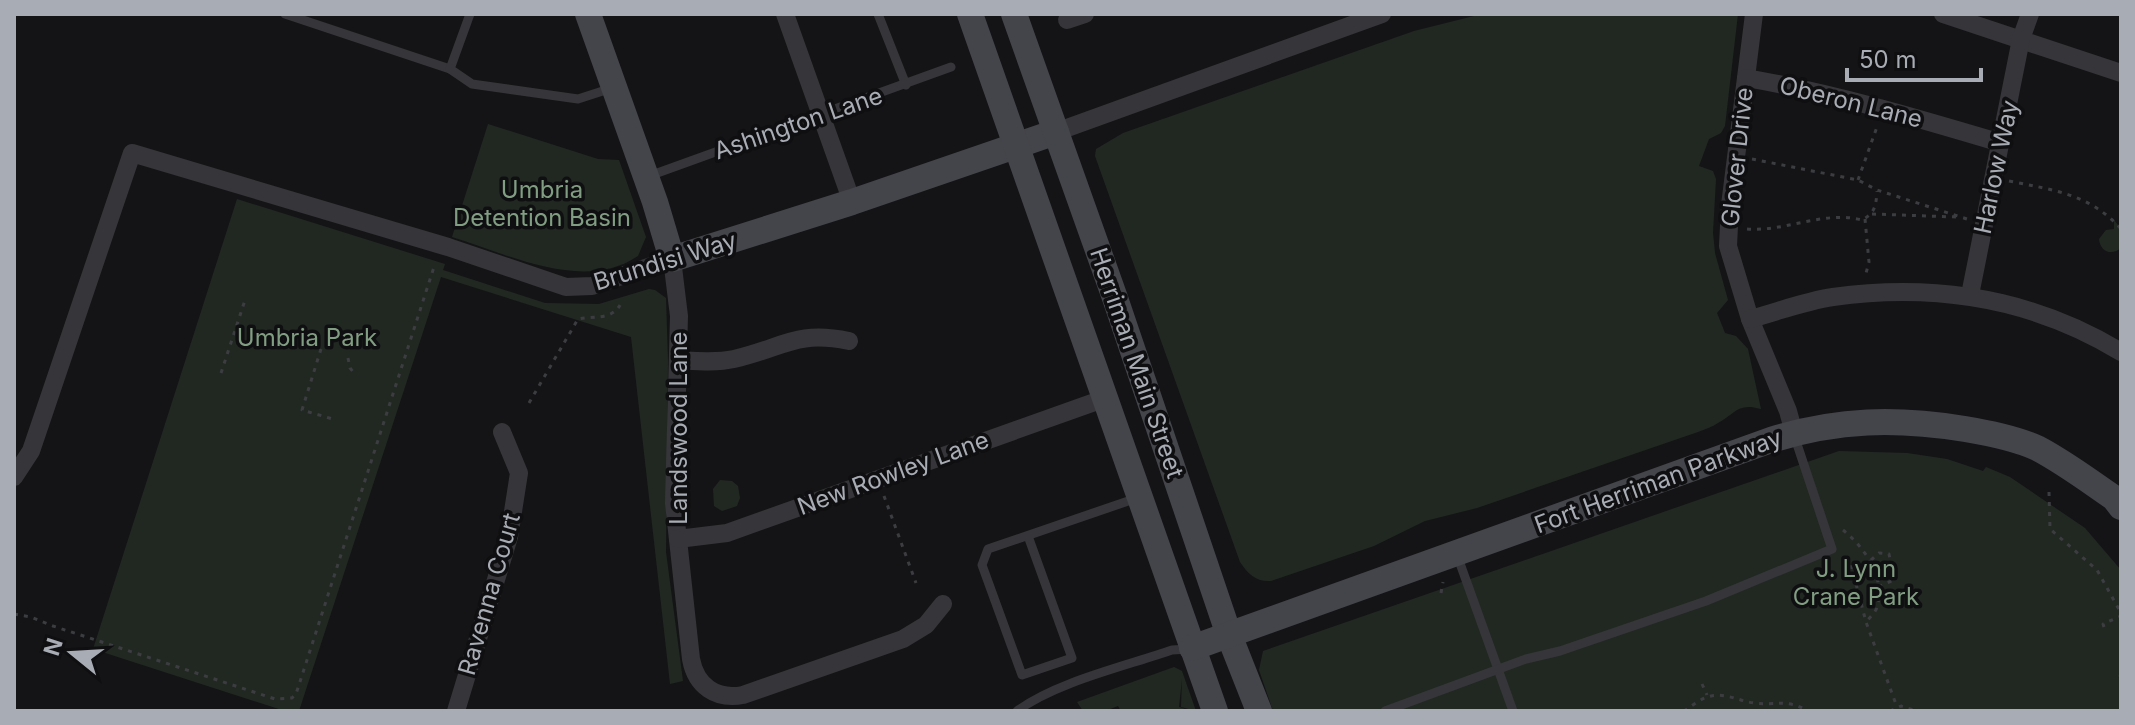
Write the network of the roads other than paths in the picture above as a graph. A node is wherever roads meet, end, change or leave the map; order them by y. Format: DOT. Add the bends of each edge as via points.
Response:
graph roads {
  1 [pos="285,14"];
  2 [pos="470,14"];
  3 [pos="588,14"];
  4 [pos="785,14"];
  5 [pos="878,14"];
  6 [pos="970,14"];
  7 [pos="1014,14"];
  8 [pos="1754,14"];
  9 [pos="1943,14"];
  10 [pos="2030,14"];
  11 [pos="1376,15"];
  12 [pos="2021,39"];
  13 [pos="951,67"];
  14 [pos="450,69"];
  15 [pos="2121,73"];
  16 [pos="1746,78"];
  17 [pos="906,85"];
  18 [pos="615,87"];
  19 [pos="820,113"];
  20 [pos="1056,132"];
  21 [pos="2001,143"];
  22 [pos="1017,146"];
  23 [pos="646,177"];
  24 [pos="852,202"];
  25 [pos="672,259"];
  26 [pos="1970,295"];
  27 [pos="1750,319"];
  28 [pos="849,341"];
  29 [pos="2121,352"];
  30 [pos="678,360"];
  31 [pos="1106,398"];
  32 [pos="502,432"];
  33 [pos="1794,433"];
  34 [pos="14,477"];
  35 [pos="1140,497"];
  36 [pos="2121,507"];
  37 [pos="1028,536"];
  38 [pos="678,539"];
  39 [pos="1456,552"];
  40 [pos="943,604"];
  41 [pos="1229,635"];
  42 [pos="1192,648"];
  43 [pos="1499,671"];
  44 [pos="456,711"];
  45 [pos="1017,711"];
  46 [pos="1215,711"];
  47 [pos="1259,711"];
  48 [pos="1385,711"];
  49 [pos="1513,711"];
  1 -- 14 [label="lane"];
  2 -- 14 [label="lane"];
  3 -- 18 [label="street"];
  4 -- 19 [label="street"];
  5 -- 17 [label="lane"];
  6 -- 22 [label="street, Herriman Main Street"];
  7 -- 20 [label="street, Herriman Main Street"];
  8 -- 16 [label="street, Glover Drive"];
  9 -- 12 [label="street"];
  10 -- 12 [label="street, Harlow Way"];
  11 -- 20 [label="street, Brundisi Way"];
  12 -- 15 [label="street"];
  12 -- 21 [label="street, Harlow Way"];
  13 -- 17 [label="lane, Ashington Lane"];
  14 -- 18 [label="lane" via="472,84 578,99"];
  16 -- 21 [label="street, Oberon Lane" via="1885,108"];
  16 -- 27 [label="street, Glover Drive" via="1728,246"];
  17 -- 19 [label="lane, Ashington Lane"];
  18 -- 23 [label="street"];
  19 -- 23 [label="lane, Ashington Lane"];
  19 -- 24 [label="street"];
  20 -- 22 [label="street, Brundisi Way"];
  20 -- 41 [label="street, Herriman Main Street"];
  21 -- 26 [label="street, Harlow Way"];
  22 -- 24 [label="street, Brundisi Way"];
  22 -- 31 [label="street, Herriman Main Street"];
  23 -- 25 [label="street"];
  24 -- 25 [label="street, Brundisi Way"];
  25 -- 30 [label="street, Landswood Lane"];
  25 -- 34 [label="street, Brundisi Way" via="592,286 566,287 132,153 31,451"];
  26 -- 27 [label="street" via="1893,292 1830,297"];
  26 -- 29 [label="street" via="2011,305"];
  27 -- 33 [label="street, Glover Drive"];
  28 -- 30 [label="street" via="798,338 733,359"];
  30 -- 38 [label="street, Landswood Lane"];
  31 -- 35 [label="street, Herriman Main Street"];
  31 -- 38 [label="street, New Rowley Lane" via="727,533"];
  32 -- 44 [label="street, Ravenna Court" via="519,473 509,537"];
  33 -- 36 [label="street, Fort Herriman Parkway" via="1876,420 1993,434 2035,447"];
  33 -- 39 [label="street, Fort Herriman Parkway"];
  33 -- 43 [label="lane" via="1832,549 1706,601"];
  35 -- 37 [label="lane"];
  35 -- 42 [label="street, Herriman Main Street"];
  37 -- 37 [label="lane" via="988,549 982,565 1022,675 1072,658"];
  38 -- 40 [label="street, Landswood Lane" via="696,677 726,696 743,695 903,639 926,625"];
  39 -- 41 [label="street, Fort Herriman Parkway"];
  39 -- 43 [label="lane"];
  41 -- 42 [label="street, Fort Herriman Parkway"];
  41 -- 47 [label="street, Herriman Main Street"];
  42 -- 45 [label="lane" via="1172,650 1041,696"];
  42 -- 46 [label="street, Herriman Main Street"];
  43 -- 48 [label="lane"];
  43 -- 49 [label="lane"];
}
